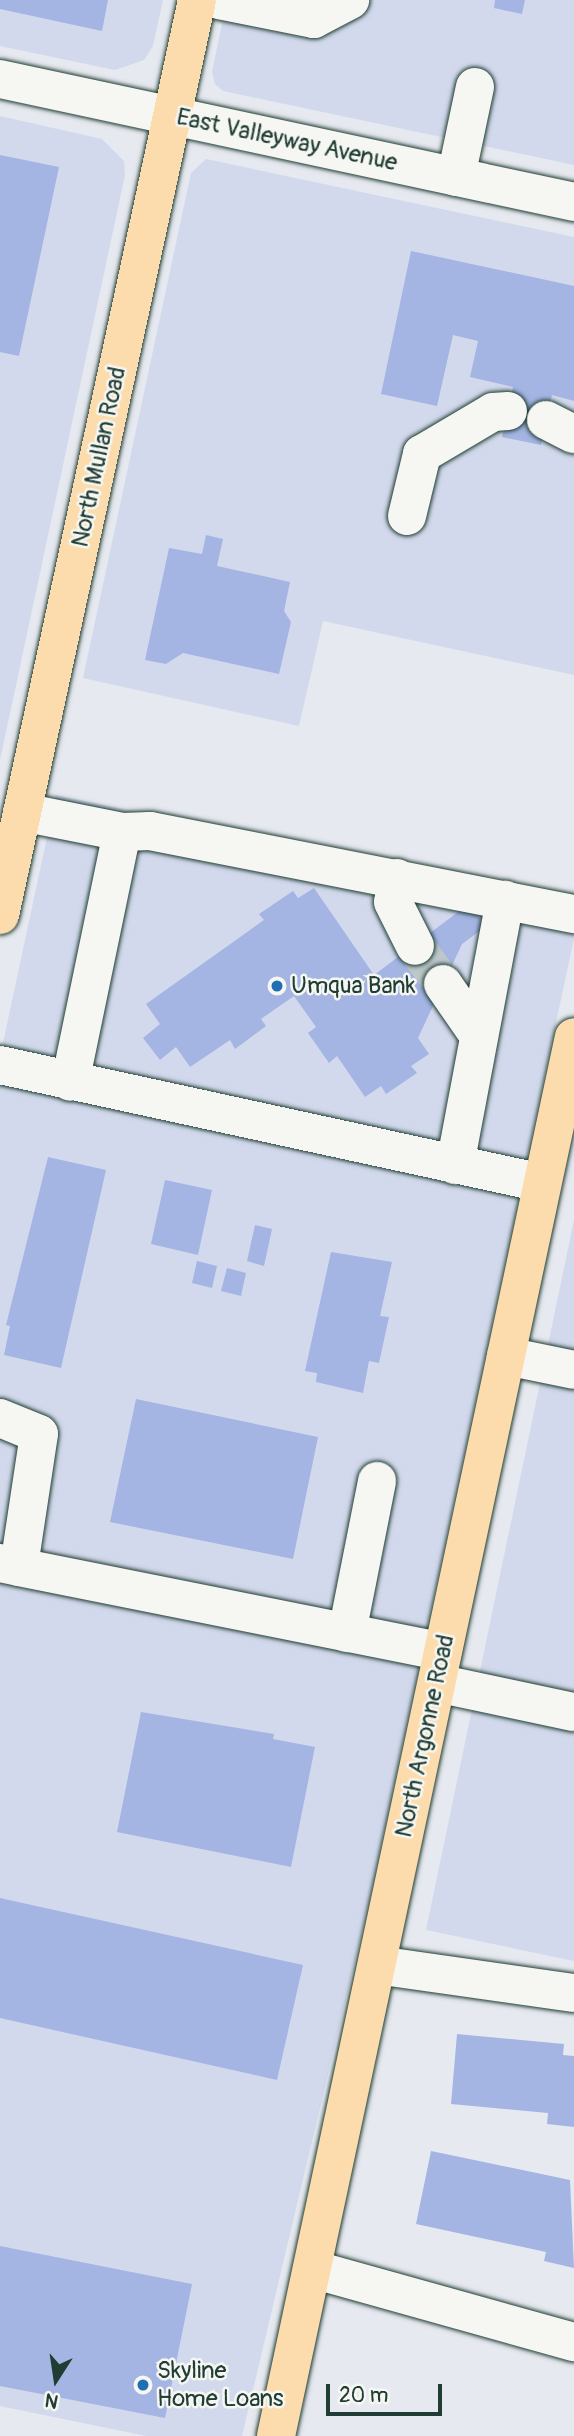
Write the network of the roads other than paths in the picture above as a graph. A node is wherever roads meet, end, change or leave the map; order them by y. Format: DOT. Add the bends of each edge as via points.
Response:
graph roads {
  1 [pos="197,0"];
  2 [pos="219,0"];
  3 [pos="350,0"];
  4 [pos="0,79"];
  5 [pos="475,87"];
  6 [pos="172,116"];
  7 [pos="457,177"];
  8 [pos="574,202"];
  9 [pos="508,411"];
  10 [pos="407,516"];
  11 [pos="22,812"];
  12 [pos="122,832"];
  13 [pos="397,878"];
  14 [pos="505,900"];
  15 [pos="574,914"];
  16 [pos="0,915"];
  17 [pos="415,946"];
  18 [pos="443,984"];
  19 [pos="479,1036"];
  20 [pos="574,1037"];
  21 [pos="0,1065"];
  22 [pos="570,1079"];
  23 [pos="69,1082"];
  24 [pos="455,1165"];
  25 [pos="542,1183"];
  26 [pos="506,1356"];
  27 [pos="574,1370"];
  28 [pos="0,1418"];
  29 [pos="377,1481"];
  30 [pos="9,1565"];
  31 [pos="347,1633"];
  32 [pos="440,1668"];
  33 [pos="574,1712"];
  34 [pos="377,1965"];
  35 [pos="574,1993"];
  36 [pos="312,2269"];
  37 [pos="574,2342"];
  38 [pos="276,2436"];
  1 -- 6 [label="main road, North Mullan Road"];
  2 -- 3 [label="street" via="314,19"];
  4 -- 6 [label="street, East Valleyway Avenue"];
  5 -- 7 [label="street"];
  6 -- 7 [label="street, East Valleyway Avenue"];
  6 -- 11 [label="main road, North Mullan Road"];
  7 -- 8 [label="street, East Valleyway Avenue"];
  9 -- 10 [label="street" via="493,411 422,454"];
  11 -- 12 [label="street"];
  11 -- 16 [label="main road, North Mullan Road"];
  12 -- 13 [label="street" via="150,831"];
  12 -- 23 [label="street"];
  13 -- 14 [label="street"];
  13 -- 17 [label="street" via="393,902"];
  14 -- 15 [label="street"];
  14 -- 19 [label="street"];
  18 -- 19 [label="street"];
  19 -- 24 [label="street"];
  20 -- 22 [label="main road, North Argonne Road"];
  21 -- 23 [label="street"];
  22 -- 25 [label="main road, North Argonne Road"];
  23 -- 24 [label="street"];
  24 -- 25 [label="street"];
  25 -- 26 [label="main road, North Argonne Road"];
  26 -- 27 [label="street"];
  26 -- 32 [label="main road, North Argonne Road"];
  28 -- 30 [label="street" via="39,1434"];
  29 -- 31 [label="street"];
  30 -- 31 [label="street"];
  31 -- 32 [label="street"];
  32 -- 33 [label="street"];
  32 -- 34 [label="main road, North Argonne Road"];
  34 -- 35 [label="street"];
  34 -- 36 [label="main road, North Argonne Road"];
  36 -- 37 [label="street"];
  36 -- 38 [label="main road, North Argonne Road"];
}
